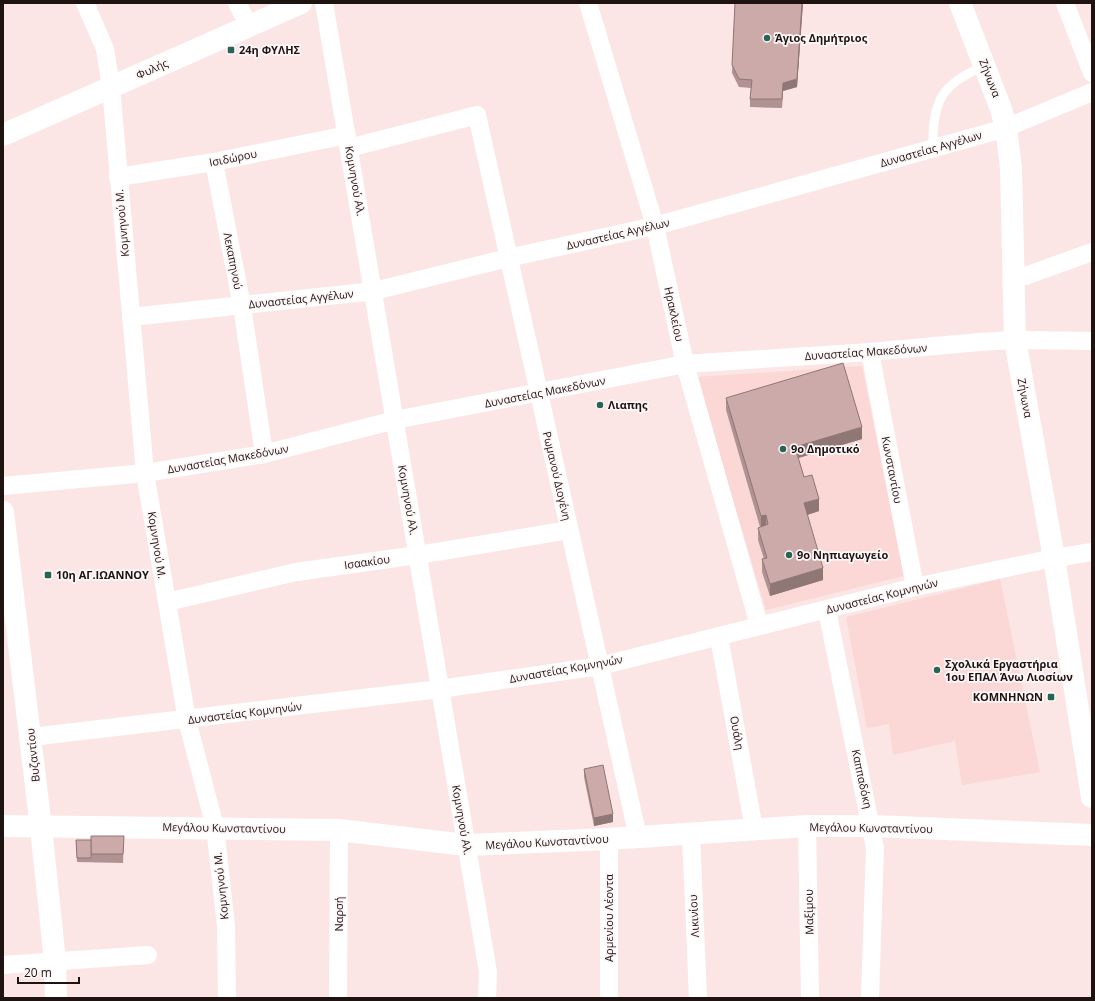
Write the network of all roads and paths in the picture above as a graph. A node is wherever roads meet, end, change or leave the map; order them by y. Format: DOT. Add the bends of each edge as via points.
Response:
graph roads {
  1 [pos="84,3"];
  2 [pos="238,3"];
  3 [pos="301,3"];
  4 [pos="324,3"];
  5 [pos="588,3"];
  6 [pos="960,3"];
  7 [pos="1065,3"];
  8 [pos="249,26"];
  9 [pos="985,66"];
  10 [pos="1092,73"];
  11 [pos="111,87"];
  12 [pos="1092,92"];
  13 [pos="477,115"];
  14 [pos="1006,128"];
  15 [pos="3,135"];
  16 [pos="348,141"];
  17 [pos="932,149"];
  18 [pos="214,162"];
  19 [pos="118,177"];
  20 [pos="655,226"];
  21 [pos="1092,252"];
  22 [pos="508,258"];
  23 [pos="1014,280"];
  24 [pos="374,291"];
  25 [pos="242,306"];
  26 [pos="131,317"];
  27 [pos="1015,340"];
  28 [pos="1092,341"];
  29 [pos="870,352"];
  30 [pos="685,364"];
  31 [pos="539,394"];
  32 [pos="395,420"];
  33 [pos="264,454"];
  34 [pos="145,473"];
  35 [pos="3,486"];
  36 [pos="3,512"];
  37 [pos="569,530"];
  38 [pos="1092,552"];
  39 [pos="418,555"];
  40 [pos="1054,558"];
  41 [pos="915,587"];
  42 [pos="167,602"];
  43 [pos="827,610"];
  44 [pos="759,625"];
  45 [pos="719,637"];
  46 [pos="600,666"];
  47 [pos="440,689"];
  48 [pos="187,720"];
  49 [pos="31,737"];
  50 [pos="1092,796"];
  51 [pos="3,826"];
  52 [pos="807,826"];
  53 [pos="872,826"];
  54 [pos="215,827"];
  55 [pos="41,828"];
  56 [pos="754,829"];
  57 [pos="339,830"];
  58 [pos="691,834"];
  59 [pos="1092,835"];
  60 [pos="638,837"];
  61 [pos="609,839"];
  62 [pos="466,845"];
  63 [pos="148,955"];
  64 [pos="55,961"];
  65 [pos="3,965"];
  66 [pos="56,998"];
  67 [pos="227,998"];
  68 [pos="338,998"];
  69 [pos="487,998"];
  70 [pos="609,998"];
  71 [pos="698,998"];
  72 [pos="810,998"];
  73 [pos="870,998"];
  1 -- 11 [label="street, Κομνηνού Μ." via="105,49"];
  2 -- 8 [label="street"];
  3 -- 8 [label="street, Φυλής"];
  4 -- 16 [label="street, Κομνηνού Αλ."];
  5 -- 20 [label="street, Ηρακλείου"];
  6 -- 9 [label="street, Ζήνωνα"];
  7 -- 10 [label="street"];
  8 -- 11 [label="street, Φυλής"];
  9 -- 14 [label="street, Ζήνωνα"];
  9 -- 17 [label="lane" via="965,74 948,87 937,104 932,126"];
  11 -- 15 [label="street, Φυλής"];
  11 -- 19 [label="street, Κομνηνού Μ."];
  12 -- 14 [label="street, Δυναστείας Αγγέλων"];
  13 -- 16 [label="street, Ισιδώρου"];
  13 -- 22 [label="street, Ρωμανού Διογένη"];
  14 -- 17 [label="street, Δυναστείας Αγγέλων"];
  14 -- 23 [label="street, Ζήνωνα" via="1011,168"];
  16 -- 18 [label="street, Ισιδώρου"];
  16 -- 24 [label="street, Κομνηνού Αλ."];
  17 -- 20 [label="street, Δυναστείας Αγγέλων"];
  18 -- 19 [label="street, Ισιδώρου"];
  18 -- 25 [label="street, Λεκαπηνού"];
  19 -- 26 [label="street, Κομνηνού Μ."];
  20 -- 22 [label="street, Δυναστείας Αγγέλων"];
  20 -- 30 [label="street, Ηρακλείου"];
  21 -- 23 [label="street"];
  22 -- 24 [label="street, Δυναστείας Αγγέλων"];
  22 -- 31 [label="street, Ρωμανού Διογένη"];
  23 -- 27 [label="street, Ζήνωνα"];
  24 -- 25 [label="street, Δυναστείας Αγγέλων"];
  24 -- 32 [label="street, Κομνηνού Αλ."];
  25 -- 26 [label="street, Δυναστείας Αγγέλων"];
  25 -- 33 [label="street, Λεκαπηνού"];
  26 -- 34 [label="street, Κομνηνού Μ."];
  27 -- 28 [label="street, Δυναστείας Μακεδόνων"];
  27 -- 29 [label="street, Δυναστείας Μακεδόνων"];
  27 -- 40 [label="street, Ζήνωνα"];
  29 -- 30 [label="street, Δυναστείας Μακεδόνων"];
  29 -- 41 [label="street, Κωνσταντίου"];
  30 -- 31 [label="street, Δυναστείας Μακεδόνων"];
  30 -- 44 [label="street, Ηρακλείου"];
  31 -- 32 [label="street, Δυναστείας Μακεδόνων"];
  31 -- 37 [label="street, Ρωμανού Διογένη"];
  32 -- 33 [label="street, Δυναστείας Μακεδόνων"];
  32 -- 39 [label="street, Κομνηνού Αλ."];
  33 -- 34 [label="street, Δυναστείας Μακεδόνων"];
  34 -- 35 [label="street, Δυναστείας Μακεδόνων"];
  34 -- 42 [label="street, Κομνηνού Μ."];
  36 -- 49 [label="street, Βυζαντίου"];
  37 -- 39 [label="street, Ισαακίου"];
  37 -- 46 [label="street, Ρωμανού Διογένη"];
  38 -- 40 [label="street, Δυναστείας Κομνηνών"];
  39 -- 42 [label="street, Ισαακίου" via="296,572"];
  39 -- 47 [label="street, Κομνηνού Αλ."];
  40 -- 41 [label="street, Δυναστείας Κομνηνών"];
  40 -- 50 [label="street, Ζήνωνα"];
  41 -- 43 [label="street, Δυναστείας Κομνηνών"];
  42 -- 48 [label="street, Κομνηνού Μ."];
  43 -- 44 [label="street, Δυναστείας Κομνηνών"];
  43 -- 53 [label="street, Καππαδόκη"];
  44 -- 45 [label="street, Δυναστείας Κομνηνών"];
  45 -- 46 [label="street, Δυναστείας Κομνηνών"];
  45 -- 56 [label="street, Ουάλη"];
  46 -- 47 [label="street, Δυναστείας Κομνηνών"];
  46 -- 60 [label="street, Ρωμανού Διογένη"];
  47 -- 48 [label="street, Δυναστείας Κομνηνών"];
  47 -- 62 [label="street, Κομνηνού Αλ."];
  48 -- 49 [label="street, Δυναστείας Κομνηνών"];
  48 -- 54 [label="street, Κομνηνού Μ."];
  49 -- 55 [label="street, Βυζαντίου"];
  51 -- 55 [label="street, Μεγάλου Κωνσταντίνου"];
  52 -- 53 [label="street, Μεγάλου Κωνσταντίνου"];
  52 -- 56 [label="street, Μεγάλου Κωνσταντίνου"];
  52 -- 72 [label="street, Μαξίμου"];
  53 -- 59 [label="street, Μεγάλου Κωνσταντίνου"];
  53 -- 73 [label="street, Καππαδόκη" via="876,857"];
  54 -- 55 [label="street, Μεγάλου Κωνσταντίνου"];
  54 -- 57 [label="street, Μεγάλου Κωνσταντίνου"];
  54 -- 67 [label="street, Κομνηνού Μ." via="226,926"];
  55 -- 64 [label="street, Βυζαντίου"];
  56 -- 58 [label="street, Μεγάλου Κωνσταντίνου"];
  57 -- 62 [label="street, Μεγάλου Κωνσταντίνου"];
  57 -- 68 [label="street, Ναρσή"];
  58 -- 60 [label="street, Μεγάλου Κωνσταντίνου"];
  58 -- 71 [label="street, Λικινίου"];
  60 -- 61 [label="street, Μεγάλου Κωνσταντίνου"];
  61 -- 62 [label="street, Μεγάλου Κωνσταντίνου"];
  61 -- 70 [label="street, Αρμενίου Λέοντα"];
  62 -- 69 [label="street, Κομνηνού Αλ." via="488,972"];
  63 -- 64 [label="street"];
  64 -- 65 [label="street"];
  64 -- 66 [label="street, Βυζαντίου"];
}
